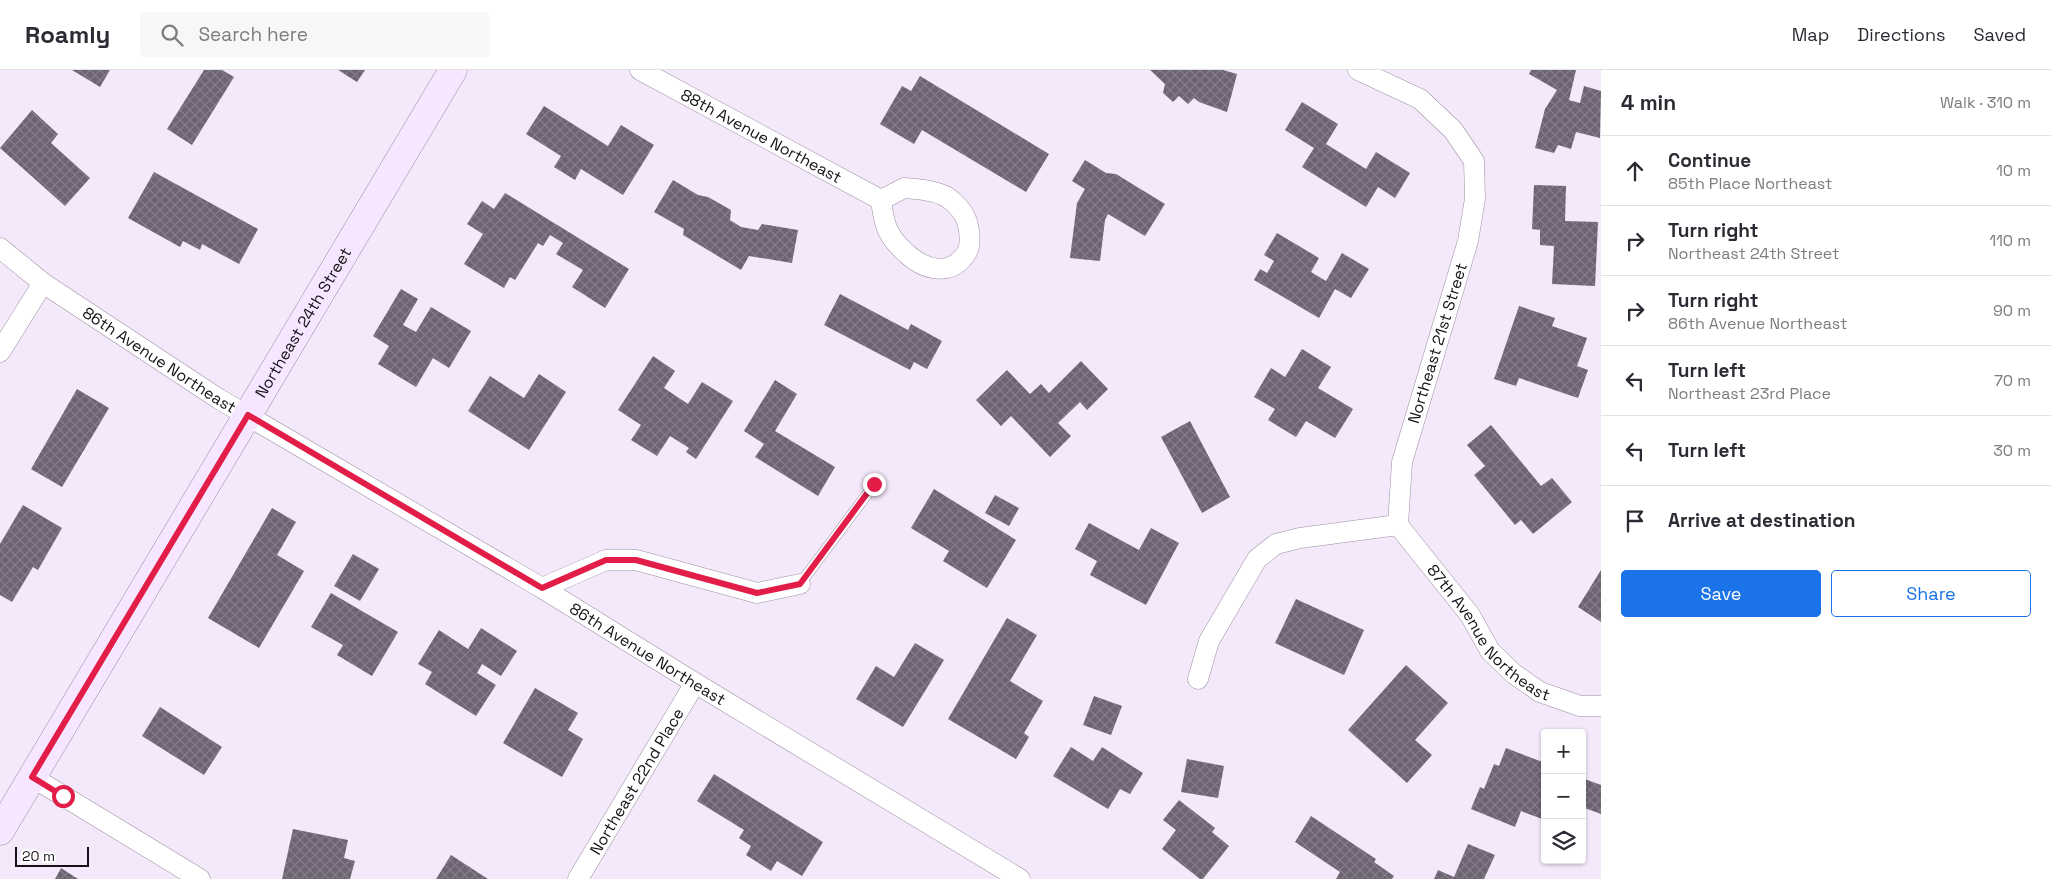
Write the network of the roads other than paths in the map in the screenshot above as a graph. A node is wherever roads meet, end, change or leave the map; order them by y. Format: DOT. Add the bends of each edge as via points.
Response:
graph roads {
  1 [pos="454,70"];
  2 [pos="640,70"];
  3 [pos="1358,70"];
  4 [pos="881,200"];
  5 [pos="0,248"];
  6 [pos="43,283"];
  7 [pos="0,352"];
  8 [pos="248,415"];
  9 [pos="874,484"];
  10 [pos="1398,525"];
  11 [pos="800,584"];
  12 [pos="542,588"];
  13 [pos="1198,679"];
  14 [pos="695,683"];
  15 [pos="1601,706"];
  16 [pos="32,777"];
  17 [pos="0,831"];
  18 [pos="200,879"];
  19 [pos="578,879"];
  20 [pos="1020,879"];
  1 -- 8 [label="main road, Northeast 24th Street"];
  2 -- 4 [label="street, 88th Avenue Northeast"];
  3 -- 10 [label="street, Northeast 21st Street" via="1420,99 1453,130 1474,161 1476,199 1468,241 1402,462"];
  4 -- 4 [label="street" via="883,221 892,241 916,263 938,270 954,265 967,251 969,234 964,215 947,197 928,190 904,188"];
  5 -- 6 [label="street, 86th Avenue Northeast"];
  6 -- 7 [label="street"];
  6 -- 8 [label="street, 86th Avenue Northeast"];
  8 -- 12 [label="street, 86th Avenue Northeast"];
  8 -- 16 [label="main road, Northeast 24th Street"];
  9 -- 11 [label="lane"];
  10 -- 13 [label="street" via="1276,544 1257,559 1208,641"];
  10 -- 15 [label="street, 87th Avenue Northeast" via="1470,615 1490,651 1514,674 1540,692 1580,706"];
  11 -- 12 [label="street" via="757,593 636,560 606,560"];
  12 -- 14 [label="street, 86th Avenue Northeast"];
  14 -- 19 [label="street, Northeast 22nd Place"];
  14 -- 20 [label="street, 86th Avenue Northeast"];
  16 -- 17 [label="main road, Northeast 24th Street"];
  16 -- 18 [label="street"];
}
